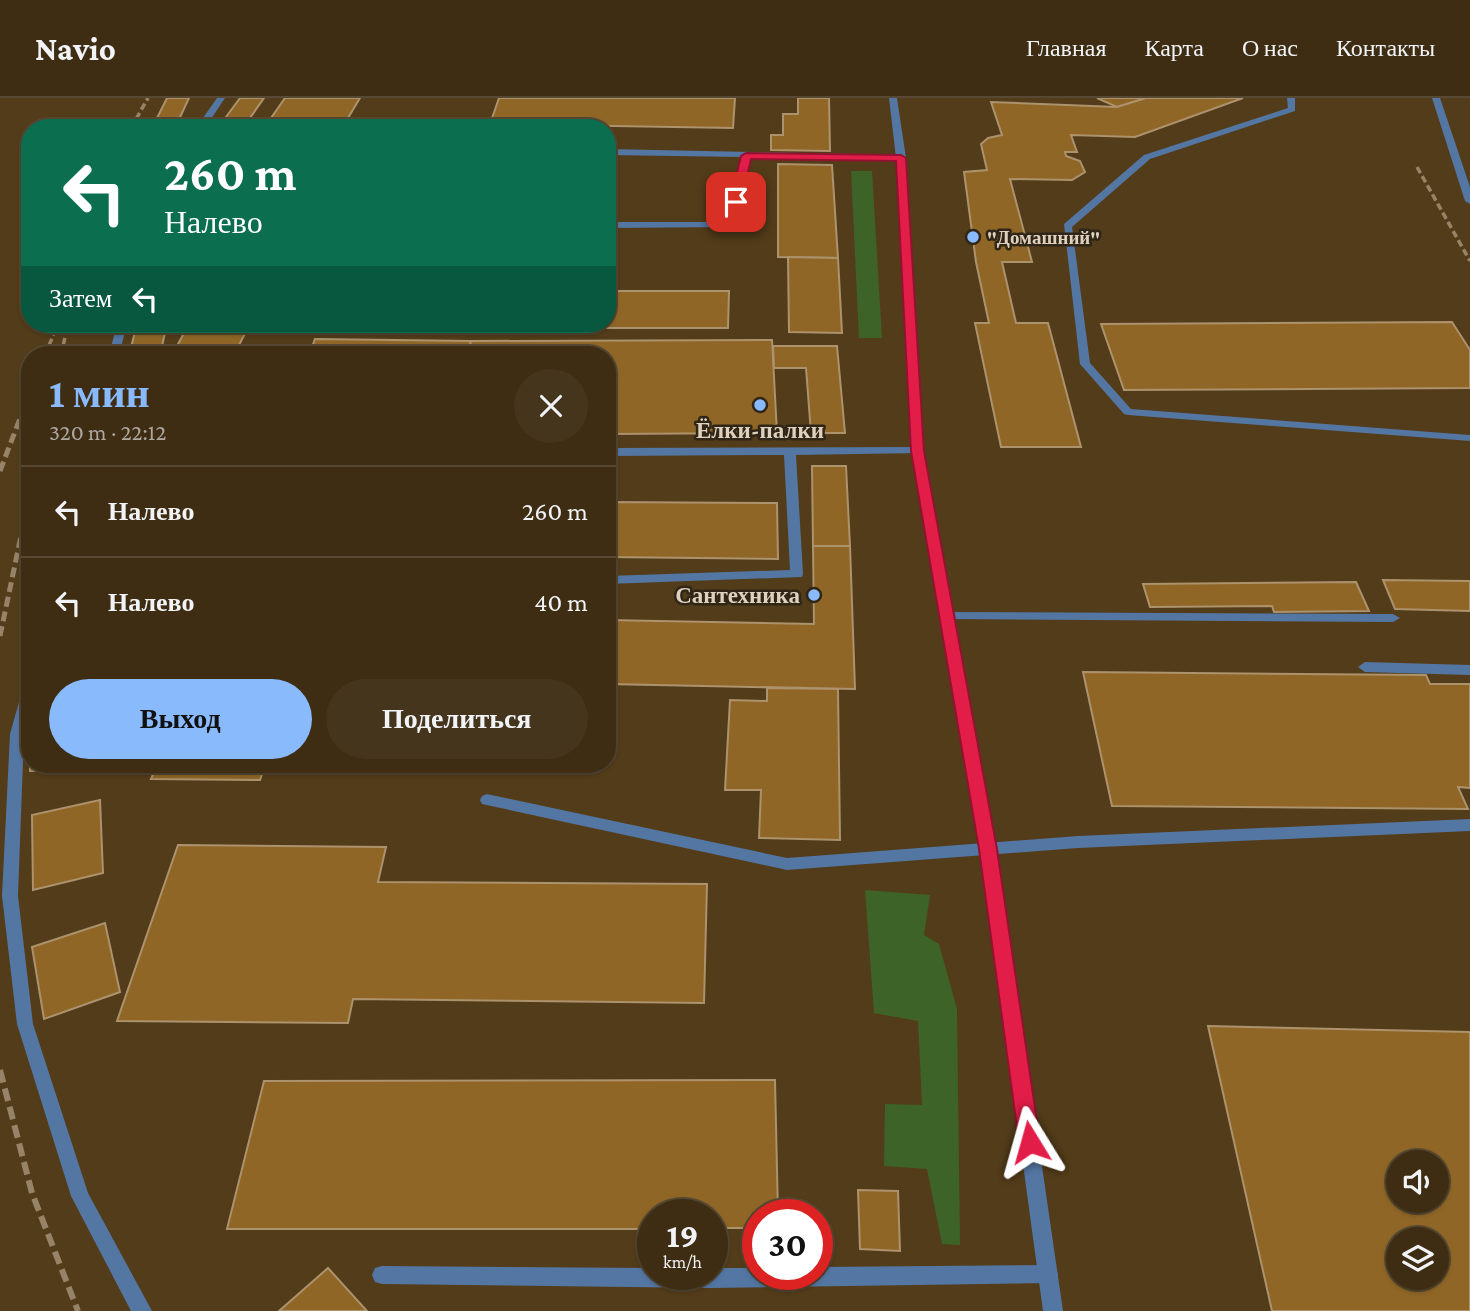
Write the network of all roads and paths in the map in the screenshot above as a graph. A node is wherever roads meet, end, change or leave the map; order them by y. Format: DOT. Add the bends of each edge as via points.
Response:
graph roads {
  1 [pos="220,98"];
  2 [pos="893,98"];
  3 [pos="1291,98"];
  4 [pos="1436,98"];
  5 [pos="206,119"];
  6 [pos="616,152"];
  7 [pos="746,156"];
  8 [pos="901,158"];
  9 [pos="1470,201"];
  10 [pos="616,225"];
  11 [pos="1470,438"];
  12 [pos="790,451"];
  13 [pos="917,451"];
  14 [pos="616,452"];
  15 [pos="616,580"];
  16 [pos="946,616"];
  17 [pos="1393,618"];
  18 [pos="1365,667"];
  19 [pos="1470,670"];
  20 [pos="21,720"];
  21 [pos="487,800"];
  22 [pos="1470,825"];
  23 [pos="988,849"];
  24 [pos="1048,1274"];
  25 [pos="382,1275"];
  26 [pos="142,1311"];
  27 [pos="1054,1311"];
  1 -- 5 [label="street"];
  2 -- 8 [label="street"];
  3 -- 11 [label="street" via="1292,109 1147,157 1067,226 1085,364 1128,412"];
  4 -- 9 [label="street"];
  6 -- 7 [label="street"];
  7 -- 8 [label="street"];
  7 -- 10 [label="street" via="730,225"];
  8 -- 13 [label="street"];
  12 -- 13 [label="street"];
  12 -- 14 [label="street"];
  12 -- 15 [label="street" via="797,574"];
  13 -- 16 [label="street"];
  16 -- 17 [label="street"];
  16 -- 23 [label="street"];
  18 -- 19 [label="street"];
  20 -- 26 [label="street" via="10,896 24,1024 80,1196"];
  21 -- 23 [label="street" via="787,864"];
  22 -- 23 [label="street"];
  23 -- 24 [label="street"];
  24 -- 25 [label="street" via="724,1278"];
  24 -- 27 [label="street"];
}
